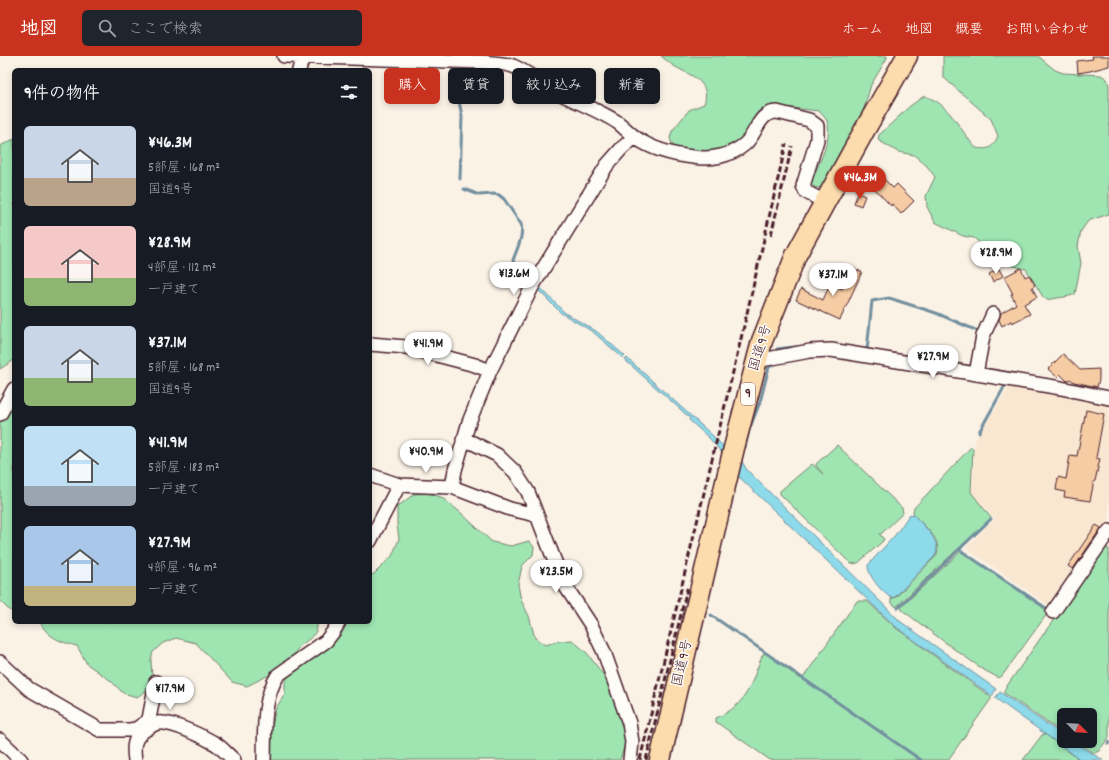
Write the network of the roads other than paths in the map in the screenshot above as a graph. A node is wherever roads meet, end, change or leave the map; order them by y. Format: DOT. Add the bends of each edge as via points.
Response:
graph roads {
  1 [pos="284,56"];
  2 [pos="303,56"];
  3 [pos="907,56"];
  4 [pos="437,58"];
  5 [pos="300,68"];
  6 [pos="635,137"];
  7 [pos="825,202"];
  8 [pos="993,314"];
  9 [pos="372,344"];
  10 [pos="756,361"];
  11 [pos="490,371"];
  12 [pos="976,374"];
  13 [pos="12,393"];
  14 [pos="1109,398"];
  15 [pos="0,414"];
  16 [pos="463,440"];
  17 [pos="372,476"];
  18 [pos="399,485"];
  19 [pos="452,487"];
  20 [pos="536,515"];
  21 [pos="1109,531"];
  22 [pos="372,537"];
  23 [pos="1053,612"];
  24 [pos="338,624"];
  25 [pos="0,662"];
  26 [pos="156,682"];
  27 [pos="151,723"];
  28 [pos="0,740"];
  29 [pos="21,760"];
  30 [pos="135,760"];
  31 [pos="234,760"];
  32 [pos="264,760"];
  33 [pos="630,760"];
  34 [pos="660,760"];
  1 -- 2 [label="street"];
  2 -- 4 [label="street"];
  2 -- 5 [label="street"];
  3 -- 7 [label="highway, 国道9号 / 9"];
  4 -- 6 [label="street" via="514,67 552,90 616,121"];
  6 -- 7 [label="street" via="669,152 710,158 730,153 745,144 767,113 777,112 809,120 817,126 818,135 804,186 806,192"];
  6 -- 11 [label="street" via="607,165 532,287"];
  7 -- 10 [label="highway, 国道9号 / 9" via="796,255"];
  8 -- 12 [label="street" via="982,336"];
  9 -- 11 [label="street" via="406,347"];
  10 -- 12 [label="street" via="810,351 831,350"];
  10 -- 34 [label="highway, 国道9号 / 9"];
  11 -- 16 [label="street"];
  12 -- 14 [label="street"];
  13 -- 15 [label="street"];
  16 -- 19 [label="street"];
  16 -- 20 [label="street" via="487,449 507,463 528,492"];
  17 -- 18 [label="street"];
  18 -- 19 [label="street"];
  18 -- 22 [label="street"];
  19 -- 20 [label="street" via="510,510"];
  20 -- 33 [label="street" via="566,587 591,625 604,652 629,724 632,742"];
  21 -- 23 [label="street"];
  24 -- 32 [label="street" via="326,641 278,674 273,682 267,705"];
  25 -- 27 [label="street" via="29,689 100,730 130,730"];
  26 -- 27 [label="street"];
  27 -- 30 [label="street" via="137,737 134,747"];
  27 -- 31 [label="street" via="169,723 185,730 217,745"];
  28 -- 29 [label="street"];
}
